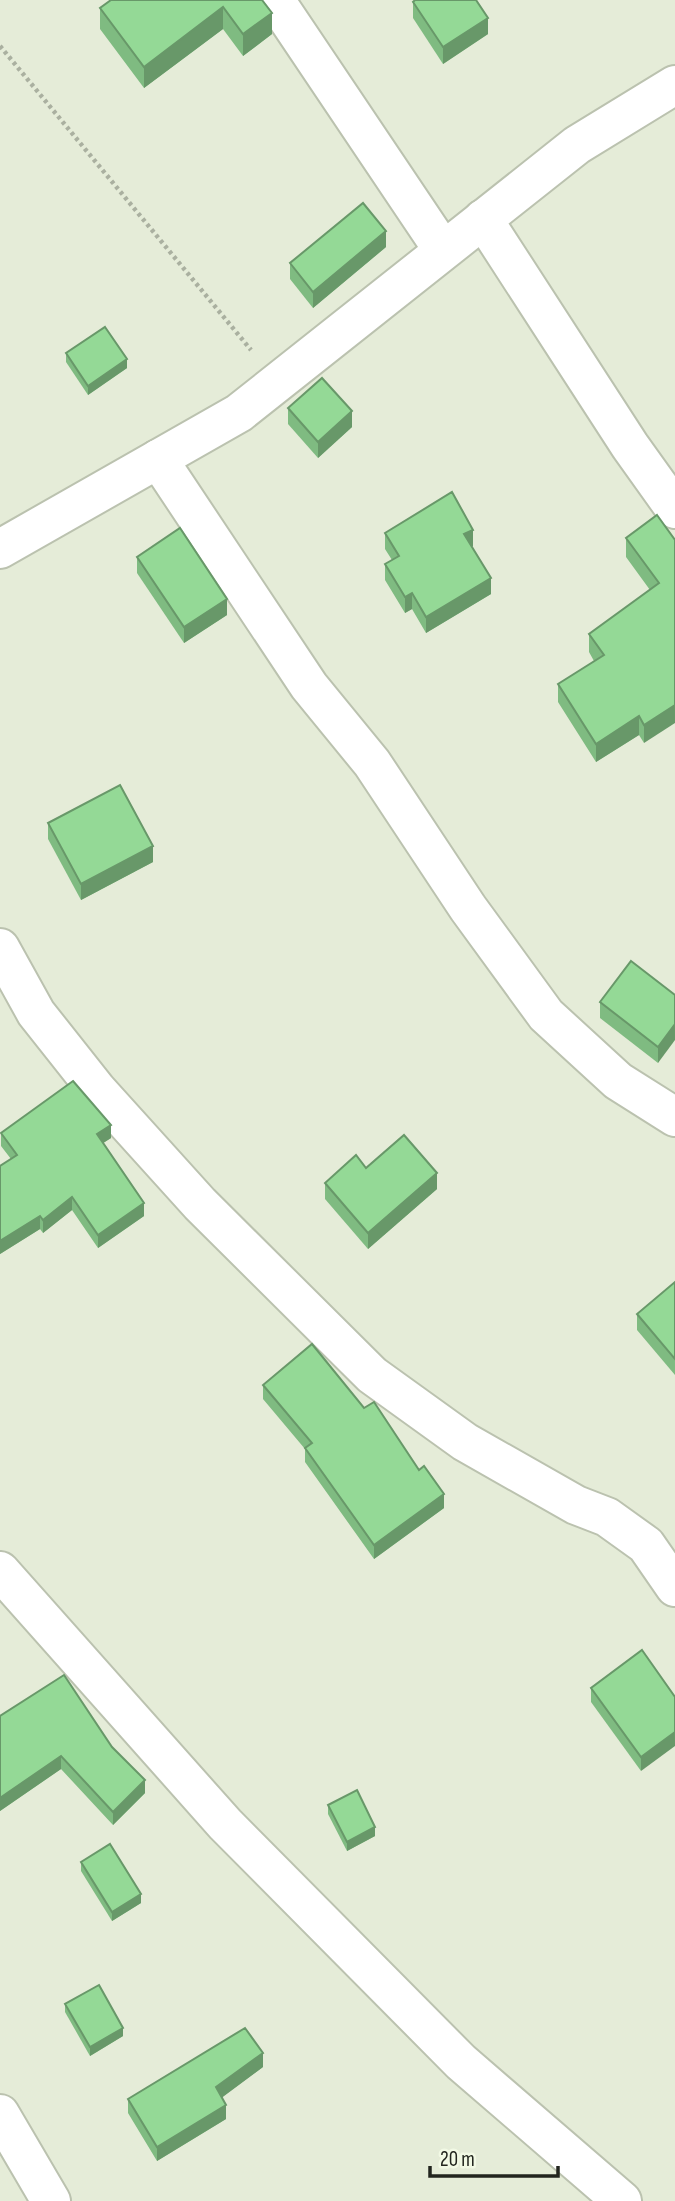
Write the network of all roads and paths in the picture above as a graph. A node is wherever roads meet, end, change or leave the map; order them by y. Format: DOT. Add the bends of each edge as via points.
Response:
graph roads {
  1 [pos="275,0"];
  2 [pos="0,46"];
  3 [pos="675,85"];
  4 [pos="482,219"];
  5 [pos="443,250"];
  6 [pos="277,382"];
  7 [pos="158,459"];
  8 [pos="675,509"];
  9 [pos="0,549"];
  10 [pos="0,948"];
  11 [pos="675,1116"];
  12 [pos="0,1571"];
  13 [pos="675,1587"];
  14 [pos="0,2114"];
  15 [pos="51,2201"];
  16 [pos="622,2201"];
  1 -- 5 [label="street"];
  2 -- 6 [label="path"];
  3 -- 4 [label="street" via="577,145"];
  4 -- 5 [label="street"];
  4 -- 8 [label="street"];
  5 -- 6 [label="street"];
  6 -- 7 [label="street" via="239,413"];
  7 -- 9 [label="street"];
  7 -- 11 [label="street" via="309,686 372,764 546,1015 618,1081"];
  10 -- 13 [label="street" via="36,1013 97,1090 200,1204 372,1375 465,1442 607,1517 646,1545"];
  12 -- 16 [label="street" via="225,1825 461,2062"];
  14 -- 15 [label="street"];
}
